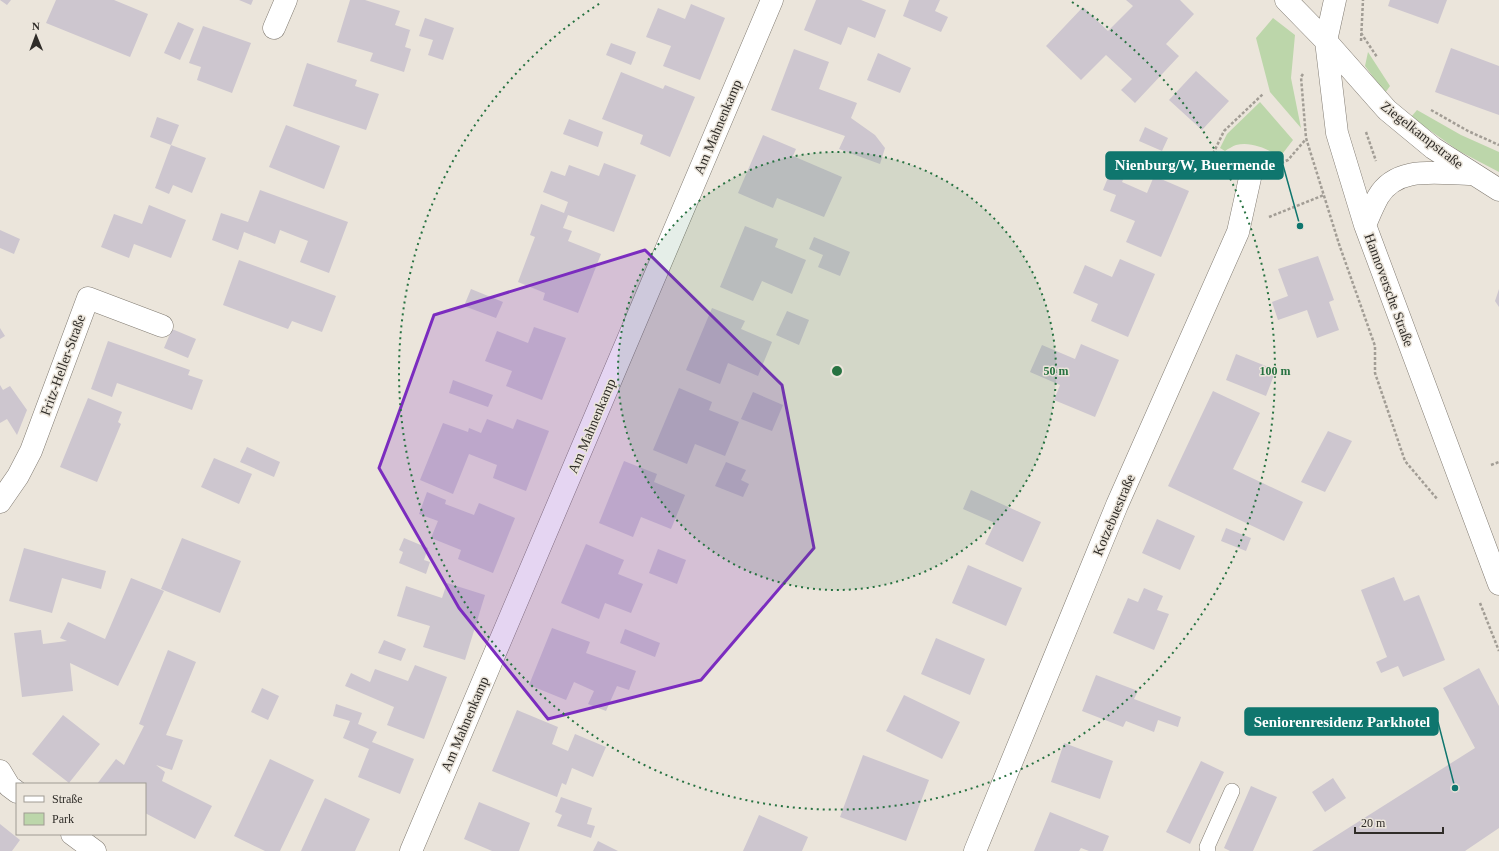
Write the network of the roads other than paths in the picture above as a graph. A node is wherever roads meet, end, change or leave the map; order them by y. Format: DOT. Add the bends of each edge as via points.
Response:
graph roads {
  1 [pos="286,0"];
  2 [pos="772,0"];
  3 [pos="1286,0"];
  4 [pos="1335,0"];
  5 [pos="274,28"];
  6 [pos="1326,41"];
  7 [pos="1472,174"];
  8 [pos="1250,178"];
  9 [pos="1499,190"];
  10 [pos="1365,226"];
  11 [pos="162,326"];
  12 [pos="0,502"];
  13 [pos="1499,584"];
  14 [pos="0,771"];
  15 [pos="16,791"];
  16 [pos="1232,791"];
  17 [pos="73,835"];
  18 [pos="95,851"];
  19 [pos="411,851"];
  20 [pos="975,851"];
  21 [pos="1208,851"];
  1 -- 5 [label="street"];
  2 -- 19 [label="street, Am Mahnenkamp"];
  3 -- 6 [label="street"];
  4 -- 6 [label="street, Hannoversche Straße"];
  6 -- 7 [label="street, Ziegelkampstraße" via="1363,86 1398,120"];
  6 -- 10 [label="street, Hannoversche Straße" via="1337,133"];
  7 -- 9 [label="street, Ziegelkampstraße"];
  7 -- 10 [label="street, Ziegelkampstraße" via="1412,173 1395,179 1378,196"];
  8 -- 20 [label="street, Kotzebuestraße" via="1238,232 1117,505"];
  10 -- 13 [label="street, Hannoversche Straße"];
  11 -- 12 [label="street, Fritz-Heller-Straße" via="88,298 31,451"];
  14 -- 15 [label="street" via="9,786"];
  16 -- 21 [label="lane" via="1207,847"];
  17 -- 18 [label="street"];
}
